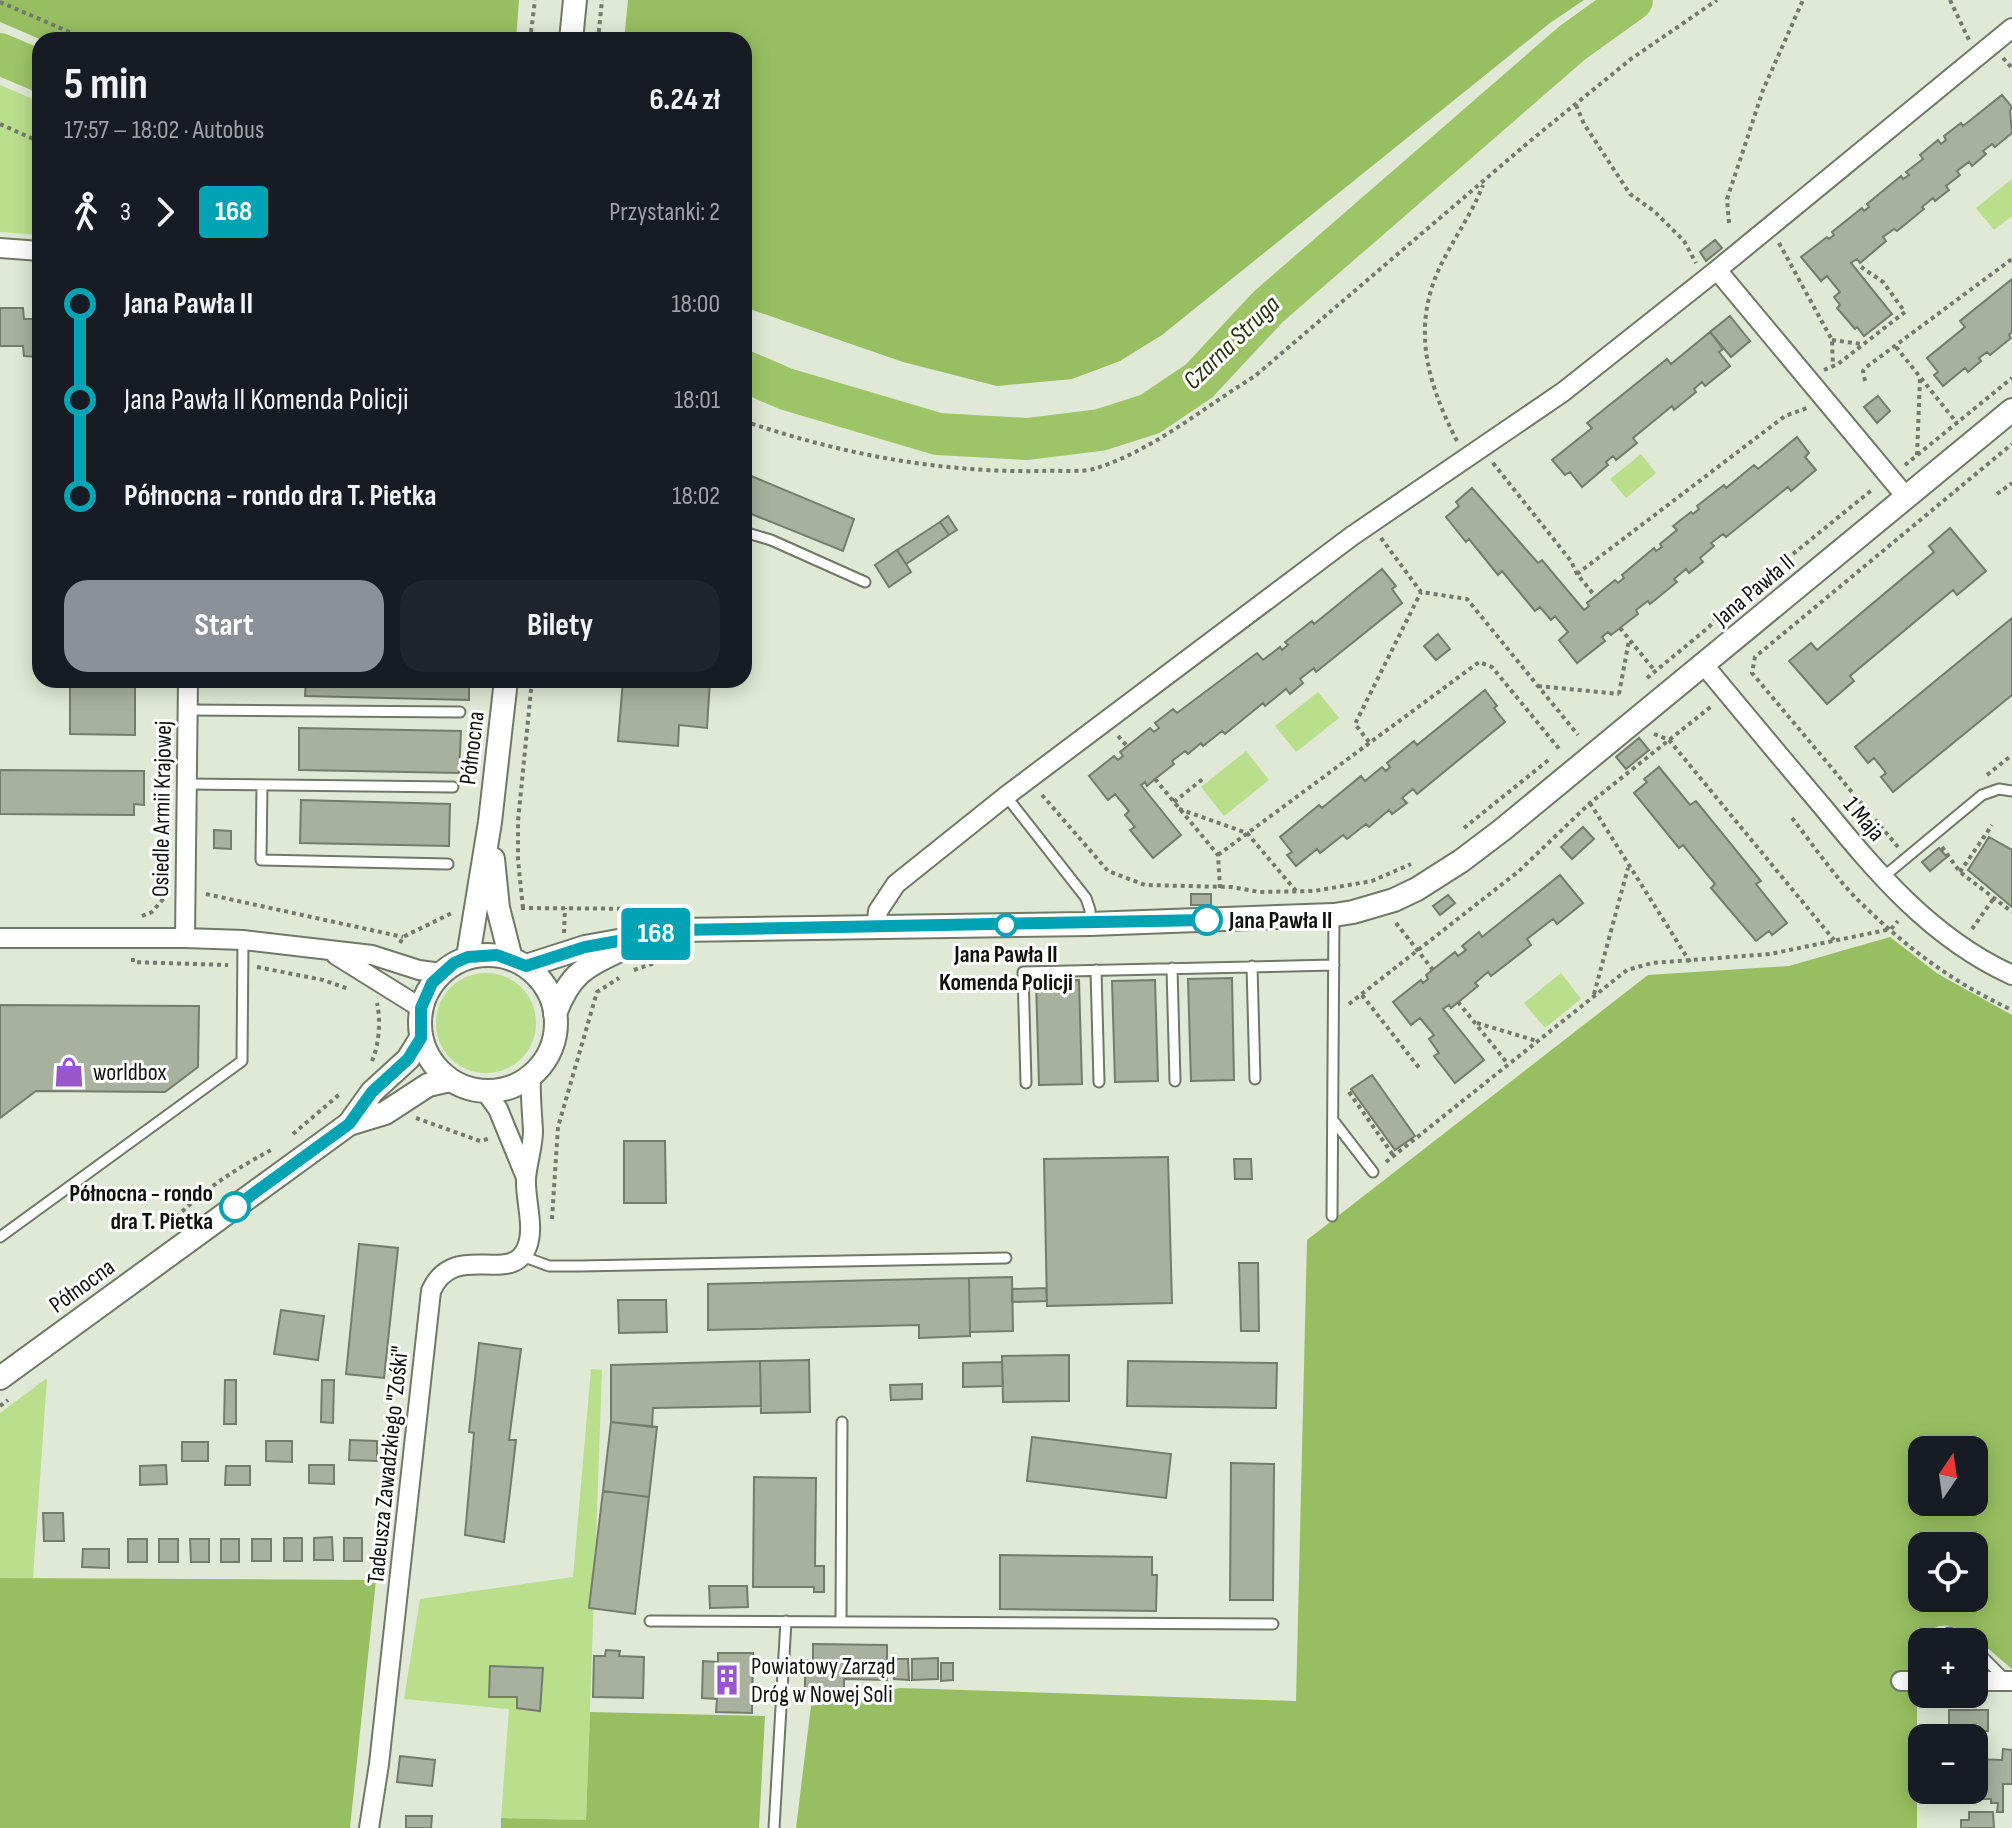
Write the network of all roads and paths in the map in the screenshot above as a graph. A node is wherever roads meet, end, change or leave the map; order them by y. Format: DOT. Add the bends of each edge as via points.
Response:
graph roads {
  1 [pos="535,0"];
  2 [pos="575,0"];
  3 [pos="602,0"];
  4 [pos="1717,0"];
  5 [pos="1803,0"];
  6 [pos="1950,0"];
  7 [pos="0,2"];
  8 [pos="2012,28"];
  9 [pos="69,32"];
  10 [pos="531,32"];
  11 [pos="572,32"];
  12 [pos="599,32"];
  13 [pos="1977,57"];
  14 [pos="1576,105"];
  15 [pos="0,124"];
  16 [pos="32,138"];
  17 [pos="1484,182"];
  18 [pos="1729,223"];
  19 [pos="1778,241"];
  20 [pos="0,248"];
  21 [pos="32,250"];
  22 [pos="2012,259"];
  23 [pos="1861,267"];
  24 [pos="1712,274"];
  25 [pos="1832,340"];
  26 [pos="1863,344"];
  27 [pos="1895,346"];
  28 [pos="1833,367"];
  29 [pos="1818,369"];
  30 [pos="1920,376"];
  31 [pos="2012,378"];
  32 [pos="1865,381"];
  33 [pos="2012,410"];
  34 [pos="1817,411"];
  35 [pos="752,423"];
  36 [pos="1957,423"];
  37 [pos="2012,444"];
  38 [pos="1917,455"];
  39 [pos="1502,457"];
  40 [pos="1466,459"];
  41 [pos="1890,477"];
  42 [pos="2012,483"];
  43 [pos="1997,494"];
  44 [pos="1907,498"];
  45 [pos="752,534"];
  46 [pos="1381,538"];
  47 [pos="1577,574"];
  48 [pos="865,582"];
  49 [pos="1421,592"];
  50 [pos="1595,596"];
  51 [pos="1620,628"];
  52 [pos="1629,640"];
  53 [pos="1704,665"];
  54 [pos="1655,672"];
  55 [pos="1644,681"];
  56 [pos="1538,686"];
  57 [pos="188,688"];
  58 [pos="505,688"];
  59 [pos="531,688"];
  60 [pos="1671,692"];
  61 [pos="1713,704"];
  62 [pos="187,710"];
  63 [pos="460,712"];
  64 [pos="1637,720"];
  65 [pos="1589,726"];
  66 [pos="1578,735"];
  67 [pos="1669,740"];
  68 [pos="1369,742"];
  69 [pos="1106,743"];
  70 [pos="1127,746"];
  71 [pos="1560,750"];
  72 [pos="1204,778"];
  73 [pos="1155,779"];
  74 [pos="186,784"];
  75 [pos="262,785"];
  76 [pos="453,787"];
  77 [pos="2012,791"];
  78 [pos="1039,792"];
  79 [pos="1006,796"];
  80 [pos="1174,802"];
  81 [pos="1590,803"];
  82 [pos="1179,809"];
  83 [pos="1792,818"];
  84 [pos="490,822"];
  85 [pos="1992,825"];
  86 [pos="1463,829"];
  87 [pos="1247,833"];
  88 [pos="1899,848"];
  89 [pos="1931,851"];
  90 [pos="1218,855"];
  91 [pos="1417,861"];
  92 [pos="448,864"];
  93 [pos="1628,866"];
  94 [pos="1960,872"];
  95 [pos="1882,878"];
  96 [pos="1220,888"];
  97 [pos="185,890"];
  98 [pos="1296,891"];
  99 [pos="1994,898"];
  100 [pos="1911,907"];
  101 [pos="523,908"];
  102 [pos="2012,912"];
  103 [pos="1334,915"];
  104 [pos="1391,918"];
  105 [pos="133,919"];
  106 [pos="1090,924"];
  107 [pos="876,928"];
  108 [pos="1891,929"];
  109 [pos="1968,934"];
  110 [pos="647,936"];
  111 [pos="403,937"];
  112 [pos="0,938"];
  113 [pos="185,938"];
  114 [pos="243,940"];
  115 [pos="1835,941"];
  116 [pos="330,951"];
  117 [pos="1418,951"];
  118 [pos="685,952"];
  119 [pos="468,957"];
  120 [pos="519,962"];
  121 [pos="1690,962"];
  122 [pos="1334,965"];
  123 [pos="1252,966"];
  124 [pos="1172,968"];
  125 [pos="1096,970"];
  126 [pos="1433,970"];
  127 [pos="441,973"];
  128 [pos="2012,975"];
  129 [pos="1348,990"];
  130 [pos="1362,995"];
  131 [pos="1593,997"];
  132 [pos="376,1002"];
  133 [pos="1458,1002"];
  134 [pos="421,1008"];
  135 [pos="2012,1010"];
  136 [pos="555,1014"];
  137 [pos="1474,1023"];
  138 [pos="421,1038"];
  139 [pos="1538,1041"];
  140 [pos="1508,1064"];
  141 [pos="370,1065"];
  142 [pos="1420,1069"];
  143 [pos="531,1075"];
  144 [pos="1255,1079"];
  145 [pos="450,1080"];
  146 [pos="1175,1081"];
  147 [pos="1099,1082"];
  148 [pos="1026,1083"];
  149 [pos="1347,1090"];
  150 [pos="485,1091"];
  151 [pos="1333,1120"];
  152 [pos="349,1124"];
  153 [pos="1393,1155"];
  154 [pos="1373,1172"];
  155 [pos="526,1179"];
  156 [pos="1332,1216"];
  157 [pos="552,1220"];
  158 [pos="0,1237"];
  159 [pos="522,1256"];
  160 [pos="1006,1258"];
  161 [pos="0,1378"];
  162 [pos="842,1422"];
  163 [pos="650,1621"];
  164 [pos="786,1621"];
  165 [pos="841,1622"];
  166 [pos="1273,1624"];
  167 [pos="1988,1661"];
  168 [pos="1901,1681"];
  169 [pos="1908,1681"];
  170 [pos="1988,1681"];
  171 [pos="2010,1681"];
  172 [pos="369,1828"];
  173 [pos="774,1828"];
  1 -- 10 [label="path"];
  2 -- 11 [label="street"];
  3 -- 12 [label="path"];
  4 -- 14 [label="path" via="1631,59"];
  5 -- 18 [label="path" via="1773,66 1727,199"];
  6 -- 13 [label="path"];
  7 -- 9 [label="path"];
  8 -- 13 [label="street"];
  13 -- 24 [label="street"];
  14 -- 17 [label="path"];
  14 -- 24 [label="path" via="1630,194 1654,211"];
  15 -- 16 [label="path"];
  17 -- 35 [label="path" via="1255,376 1146,448 1094,470 999,472 902,463"];
  17 -- 40 [label="path" via="1444,258 1423,337 1428,368"];
  19 -- 25 [label="path"];
  20 -- 21 [label="street"];
  22 -- 27 [label="path"];
  23 -- 26 [label="path" via="1883,282 1905,312"];
  24 -- 40 [label="street" via="1563,392"];
  24 -- 41 [label="street"];
  25 -- 26 [label="path"];
  25 -- 28 [label="path"];
  26 -- 28 [label="path"];
  27 -- 30 [label="path"];
  27 -- 32 [label="path" via="1865,368"];
  28 -- 29 [label="path"];
  30 -- 36 [label="path"];
  30 -- 38 [label="path"];
  31 -- 36 [label="path"];
  33 -- 44 [label="street, Jana Pawła II"];
  34 -- 47 [label="path" via="1801,408 1785,416"];
  36 -- 38 [label="path"];
  37 -- 88 [label="path" via="1755,657 1752,673"];
  38 -- 41 [label="path"];
  39 -- 47 [label="path" via="1493,463"];
  40 -- 79 [label="street" via="1352,536"];
  41 -- 44 [label="street"];
  41 -- 54 [label="path"];
  42 -- 43 [label="path"];
  44 -- 53 [label="street, Jana Pawła II"];
  45 -- 48 [label="lane"];
  46 -- 49 [label="path"];
  47 -- 50 [label="path"];
  49 -- 56 [label="path" via="1467,599"];
  49 -- 68 [label="path" via="1355,724"];
  51 -- 52 [label="path"];
  52 -- 54 [label="path"];
  52 -- 56 [label="path" via="1621,696"];
  53 -- 60 [label="street, Jana Pawła II"];
  53 -- 95 [label="street, 1 Maja"];
  54 -- 55 [label="path"];
  54 -- 60 [label="path"];
  56 -- 66 [label="path"];
  57 -- 62 [label="street, Osiedle Armii Krajowej"];
  58 -- 84 [label="street, Północna"];
  59 -- 101 [label="path" via="518,821"];
  60 -- 64 [label="street, Jana Pawła II"];
  61 -- 67 [label="path"];
  62 -- 63 [label="lane"];
  62 -- 74 [label="street, Osiedle Armii Krajowej"];
  64 -- 67 [label="path"];
  64 -- 103 [label="street, Jana Pawła II" via="1461,861 1394,900"];
  65 -- 66 [label="path"];
  66 -- 71 [label="path"];
  67 -- 81 [label="path"];
  67 -- 115 [label="path"];
  68 -- 71 [label="path" via="1479,662 1492,667"];
  68 -- 87 [label="path"];
  69 -- 70 [label="path" via="1117,734"];
  71 -- 86 [label="path"];
  72 -- 80 [label="path"];
  73 -- 80 [label="path"];
  74 -- 75 [label="lane"];
  74 -- 97 [label="street, Osiedle Armii Krajowej"];
  75 -- 76 [label="lane"];
  75 -- 92 [label="lane" via="261,860"];
  77 -- 95 [label="lane" via="1982,795"];
  78 -- 96 [label="path" via="1108,871 1145,885"];
  79 -- 106 [label="lane" via="1086,898"];
  79 -- 107 [label="street" via="896,884 882,901"];
  80 -- 82 [label="path"];
  81 -- 93 [label="path"];
  81 -- 117 [label="path" via="1519,871"];
  82 -- 87 [label="path"];
  82 -- 90 [label="path"];
  83 -- 108 [label="path" via="1860,903"];
  84 -- 119 [label="street"];
  84 -- 120 [label="street" via="498,908"];
  85 -- 94 [label="path"];
  87 -- 90 [label="path"];
  87 -- 98 [label="path"];
  89 -- 94 [label="path" via="1939,844"];
  90 -- 96 [label="path"];
  91 -- 98 [label="path" via="1372,881"];
  93 -- 121 [label="path"];
  93 -- 131 [label="path"];
  94 -- 99 [label="path"];
  95 -- 100 [label="street, 1 Maja"];
  96 -- 98 [label="path"];
  97 -- 105 [label="path" via="167,891 152,912"];
  97 -- 111 [label="path"];
  97 -- 113 [label="street, Osiedle Armii Krajowej"];
  99 -- 102 [label="path"];
  99 -- 109 [label="path"];
  100 -- 108 [label="path"];
  100 -- 128 [label="street, 1 Maja" via="1960,946"];
  103 -- 106 [label="street, Jana Pawła II"];
  103 -- 122 [label="lane"];
  104 -- 117 [label="path"];
  106 -- 107 [label="street, Jana Pawła II"];
  107 -- 110 [label="street, Jana Pawła II" via="679,930"];
  108 -- 115 [label="path"];
  108 -- 135 [label="path" via="1939,971"];
  110 -- 120 [label="street, Jana Pawła II"];
  110 -- 136 [label="street, Jana Pawła II" via="578,974 564,990"];
  112 -- 113 [label="street"];
  113 -- 114 [label="street"];
  114 -- 116 [label="street"];
  114 -- 158 [label="lane" via="242,1061"];
  115 -- 121 [label="path"];
  116 -- 127 [label="street" via="372,955"];
  116 -- 134 [label="street"];
  117 -- 126 [label="path"];
  117 -- 130 [label="path"];
  118 -- 157 [label="path" via="626,973 597,992 558,1127"];
  119 -- 120 [label="street" via="497,955"];
  119 -- 127 [label="street"];
  120 -- 136 [label="street" via="540,979"];
  121 -- 131 [label="path" via="1639,965"];
  122 -- 123 [label="lane"];
  122 -- 151 [label="lane"];
  123 -- 124 [label="lane"];
  123 -- 144 [label="lane"];
  124 -- 125 [label="lane"];
  124 -- 146 [label="lane"];
  125 -- 147 [label="lane"];
  125 -- 148 [label="lane" via="1023,972"];
  127 -- 134 [label="street"];
  129 -- 130 [label="path" via="1347,1005"];
  130 -- 142 [label="path"];
  131 -- 139 [label="path"];
  132 -- 141 [label="path" via="376,1052"];
  133 -- 137 [label="path"];
  134 -- 138 [label="street"];
  136 -- 143 [label="street" via="555,1037"];
  137 -- 139 [label="path"];
  137 -- 140 [label="path"];
  138 -- 145 [label="street" via="427,1055"];
  138 -- 152 [label="street"];
  139 -- 140 [label="path"];
  140 -- 153 [label="path"];
  143 -- 150 [label="street"];
  143 -- 155 [label="street" via="533,1131"];
  145 -- 150 [label="street"];
  145 -- 152 [label="street" via="428,1085 385,1113"];
  149 -- 153 [label="path"];
  150 -- 155 [label="street" via="498,1109"];
  151 -- 154 [label="lane"];
  151 -- 156 [label="lane"];
  152 -- 161 [label="street, Północna"];
  153 -- 154 [label="path"];
  155 -- 159 [label="street" via="529,1232"];
  159 -- 160 [label="lane" via="549,1266"];
  159 -- 172 [label="street, Tadeusza Zawadzkiego \"Zośki\"" via="505,1265 456,1265 443,1272 431,1291"];
  162 -- 165 [label="lane"];
  163 -- 164 [label="lane"];
  164 -- 165 [label="lane"];
  164 -- 173 [label="lane"];
  165 -- 166 [label="lane"];
  167 -- 171 [label="lane"];
  168 -- 169 [label="street"];
  170 -- 171 [label="street"];
}
